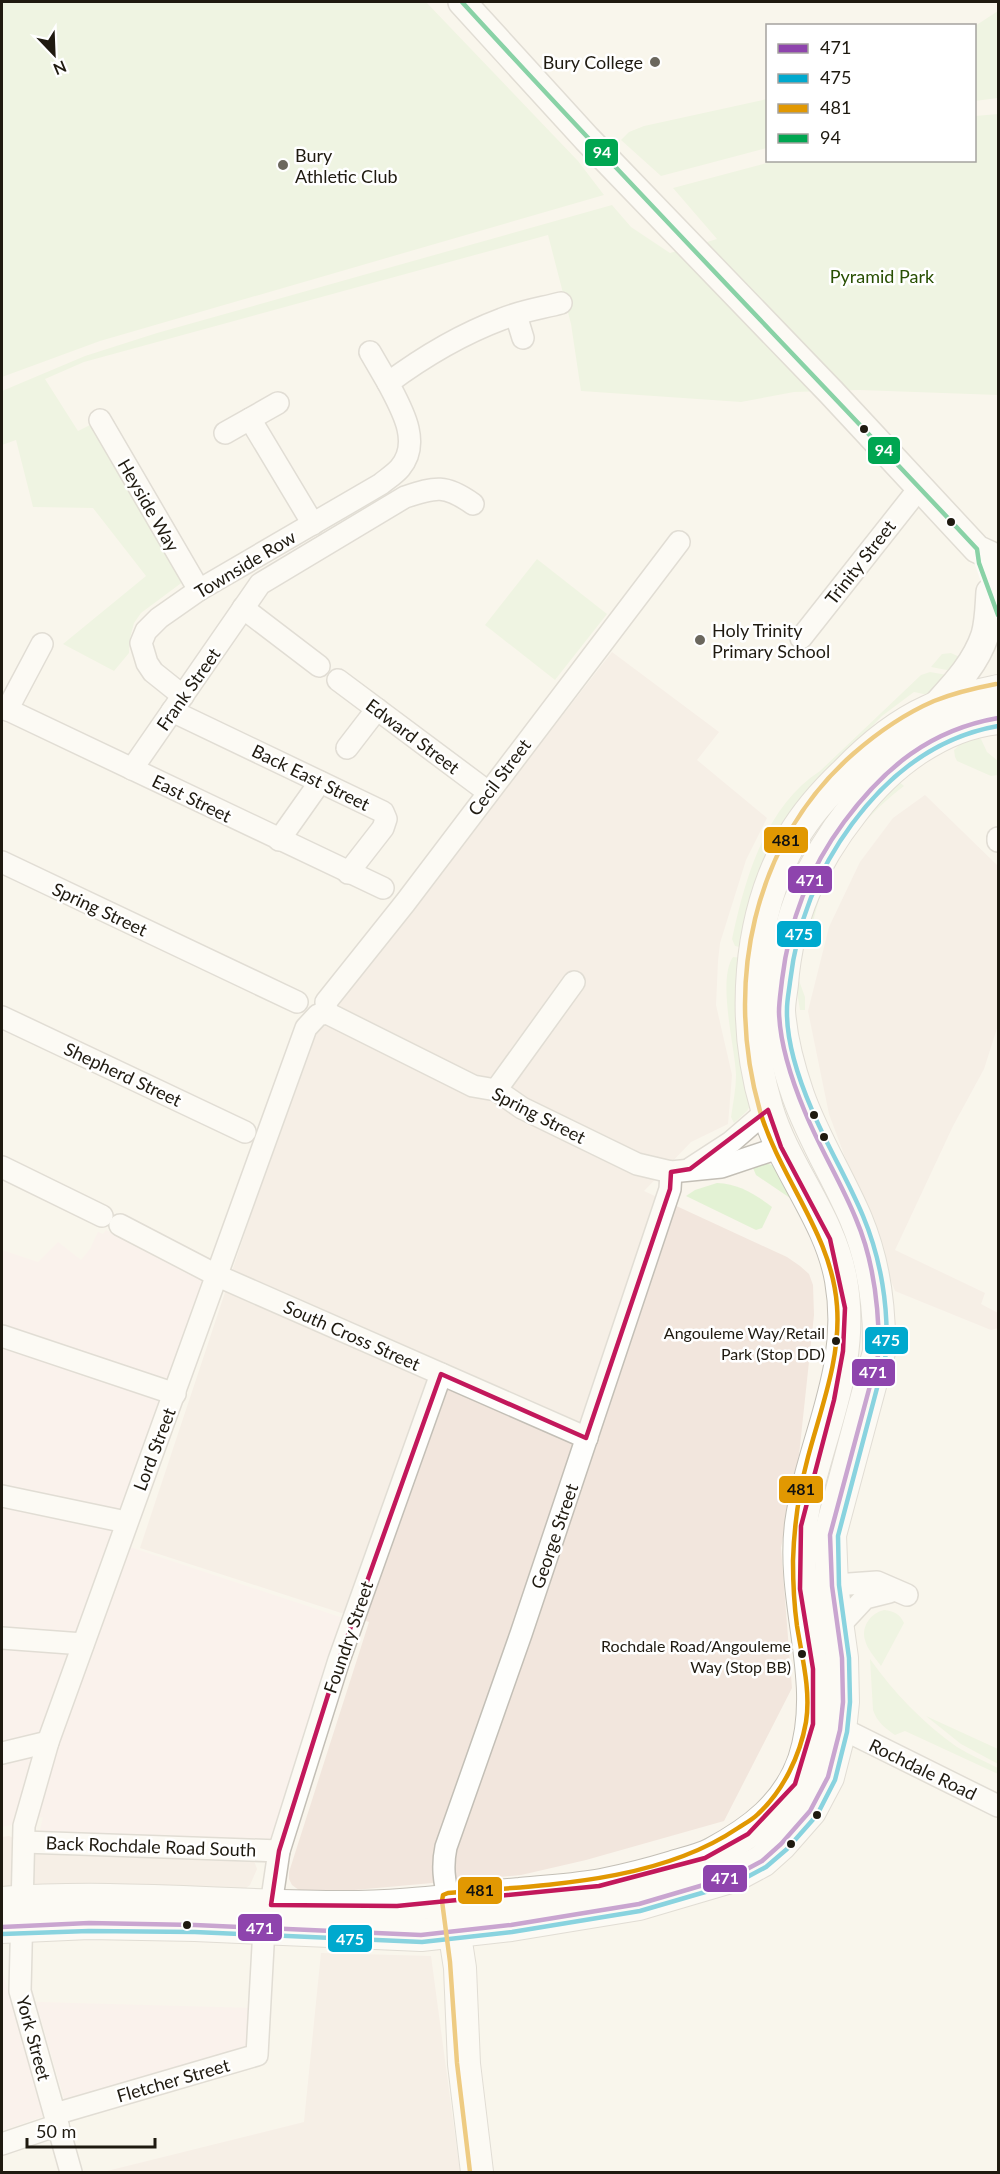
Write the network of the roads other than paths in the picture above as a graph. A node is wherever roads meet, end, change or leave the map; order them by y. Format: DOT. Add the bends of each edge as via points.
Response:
graph roads {
  1 [pos="462,2"];
  2 [pos="561,303"];
  3 [pos="516,315"];
  4 [pos="523,338"];
  5 [pos="370,352"];
  6 [pos="388,383"];
  7 [pos="278,403"];
  8 [pos="250,419"];
  9 [pos="100,420"];
  10 [pos="225,434"];
  11 [pos="921,486"];
  12 [pos="473,504"];
  13 [pos="313,524"];
  14 [pos="679,542"];
  15 [pos="199,590"];
  16 [pos="996,592"];
  17 [pos="243,608"];
  18 [pos="801,638"];
  19 [pos="42,644"];
  20 [pos="319,666"];
  21 [pos="338,680"];
  22 [pos="999,692"];
  23 [pos="177,703"];
  24 [pos="4,708"];
  25 [pos="377,709"];
  26 [pos="933,709"];
  27 [pos="999,718"];
  28 [pos="347,748"];
  29 [pos="132,769"];
  30 [pos="320,782"];
  31 [pos="488,792"];
  32 [pos="279,840"];
  33 [pos="2,862"];
  34 [pos="348,873"];
  35 [pos="383,888"];
  36 [pos="574,982"];
  37 [pos="297,1002"];
  38 [pos="779,1010"];
  39 [pos="327,1013"];
  40 [pos="2,1017"];
  41 [pos="496,1090"];
  42 [pos="768,1110"];
  43 [pos="245,1132"];
  44 [pos="781,1147"];
  45 [pos="2,1167"];
  46 [pos="681,1170"];
  47 [pos="218,1276"];
  48 [pos="2,1336"];
  49 [pos="441,1374"];
  50 [pos="174,1394"];
  51 [pos="587,1438"];
  52 [pos="2,1496"];
  53 [pos="126,1522"];
  54 [pos="832,1586"];
  55 [pos="801,1587"];
  56 [pos="839,1626"];
  57 [pos="2,1638"];
  58 [pos="83,1644"];
  59 [pos="826,1727"];
  60 [pos="48,1742"];
  61 [pos="2,1753"];
  62 [pos="999,1806"];
  63 [pos="24,1842"];
  64 [pos="279,1851"];
  65 [pos="449,1900"];
  66 [pos="12,1914"];
  67 [pos="268,1916"];
  68 [pos="456,1931"];
  69 [pos="257,2055"];
  70 [pos="57,2119"];
  71 [pos="2,2144"];
  72 [pos="71,2172"];
  73 [pos="477,2172"];
  1 -- 11 [label="main road"];
  2 -- 3 [label="street"];
  3 -- 4 [label="street"];
  3 -- 6 [label="street" via="440,350"];
  5 -- 6 [label="street"];
  6 -- 13 [label="street, Townside Row" via="408,431 406,459 381,484"];
  7 -- 8 [label="street"];
  8 -- 10 [label="street"];
  8 -- 13 [label="street"];
  9 -- 15 [label="street, Heyside Way"];
  11 -- 16 [label="main road" via="977,549 990,555"];
  11 -- 18 [label="street, Trinity Street"];
  12 -- 17 [label="street, Frank Street" via="454,490 431,488 405,497 260,584"];
  13 -- 15 [label="street, Townside Row"];
  14 -- 31 [label="street, Cecil Street"];
  15 -- 23 [label="street, Townside Row" via="159,618 141,643 147,663"];
  16 -- 26 [label="main road" via="975,657"];
  17 -- 20 [label="street"];
  17 -- 23 [label="street, Frank Street"];
  19 -- 24 [label="street"];
  21 -- 25 [label="street, Edward Street"];
  22 -- 26 [label="highway"];
  23 -- 29 [label="street, Frank Street"];
  23 -- 30 [label="street, Back East Street"];
  24 -- 29 [label="street, East Street"];
  25 -- 28 [label="street"];
  25 -- 31 [label="street, Edward Street"];
  26 -- 42 [label="highway" via="876,745 824,794 794,836 777,872 762,918 752,975 753,1032"];
  27 -- 38 [label="highway" via="978,720 936,737 889,771 861,798 831,838 794,915"];
  29 -- 32 [label="street, East Street"];
  30 -- 32 [label="street"];
  30 -- 34 [label="street, Back East Street" via="382,812 386,819"];
  31 -- 39 [label="street, Cecil Street" via="326,1002"];
  32 -- 34 [label="street, East Street"];
  33 -- 37 [label="street, Spring Street"];
  34 -- 35 [label="street, East Street"];
  36 -- 41 [label="street"];
  38 -- 44 [label="highway" via="776,1041 792,1132"];
  38 -- 54 [label="highway" via="798,1095 856,1219 870,1258 878,1299 879,1352 830,1534"];
  39 -- 41 [label="street, Spring Street" via="473,1086"];
  39 -- 47 [label="street, Lord Street" via="318,1015 306,1029"];
  40 -- 43 [label="street, Shepherd Street"];
  41 -- 46 [label="street, Spring Street" via="522,1108 637,1164"];
  42 -- 44 [label="highway"];
  42 -- 46 [label="street" via="730,1142"];
  44 -- 46 [label="street, Spring Street" via="722,1167"];
  44 -- 55 [label="highway" via="830,1239 845,1308 843,1352 834,1400 815,1459 801,1526"];
  45 -- 47 [label="street, South Cross Street"];
  46 -- 51 [label="street, George Street" via="670,1189"];
  47 -- 49 [label="street, South Cross Street"];
  47 -- 50 [label="street, Lord Street"];
  48 -- 50 [label="street"];
  49 -- 51 [label="street, South Cross Street"];
  49 -- 64 [label="street, Foundry Street" via="339,1660"];
  50 -- 53 [label="street, Lord Street"];
  51 -- 65 [label="street, George Street" via="446,1846 443,1880"];
  52 -- 53 [label="street"];
  53 -- 58 [label="street, Lord Street"];
  54 -- 55 [label="street"];
  54 -- 56 [label="highway"];
  54 -- 56 [label="street" via="877,1582 901,1592 865,1598"];
  55 -- 59 [label="highway"];
  56 -- 59 [label="highway" via="843,1702"];
  57 -- 58 [label="street"];
  58 -- 60 [label="street, Lord Street"];
  59 -- 62 [label="street, Rochdale Road" via="853,1734"];
  59 -- 65 [label="highway" via="777,1808 748,1834 705,1858 599,1886"];
  59 -- 68 [label="highway" via="828,1777 810,1811 762,1861 734,1876 639,1905"];
  60 -- 61 [label="street"];
  60 -- 63 [label="street, Lord Street" via="24,1826"];
  63 -- 64 [label="street, Back Rochdale Road South"];
  63 -- 66 [label="street, Lord Street"];
  64 -- 67 [label="street, Foundry Street"];
  65 -- 67 [label="highway"];
  65 -- 68 [label="highway"];
  66 -- 67 [label="highway" via="83,1922"];
  66 -- 67 [label="highway" via="72,1900"];
  66 -- 70 [label="street, York Street" via="20,1991"];
  67 -- 68 [label="highway" via="421,1935"];
  67 -- 69 [label="street, Foundry Street"];
  68 -- 73 [label="highway" via="464,2064"];
  69 -- 70 [label="street, Fletcher Street"];
  70 -- 71 [label="street, Fletcher Street"];
  70 -- 72 [label="street, York Street"];
}
